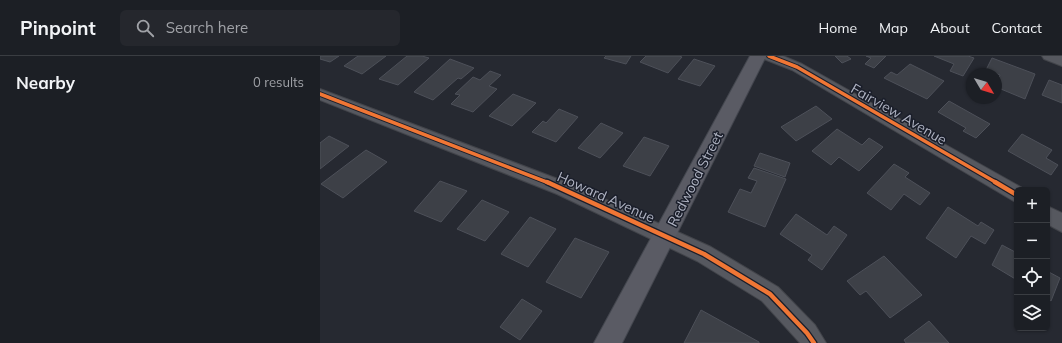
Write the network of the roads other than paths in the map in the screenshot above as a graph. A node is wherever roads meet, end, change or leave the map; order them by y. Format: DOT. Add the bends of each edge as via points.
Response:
graph roads {
  1 [pos="758,56"];
  2 [pos="769,56"];
  3 [pos="1049,56"];
  4 [pos="1062,61"];
  5 [pos="320,94"];
  6 [pos="1014,193"];
  7 [pos="1050,216"];
  8 [pos="1062,223"];
  9 [pos="665,236"];
  10 [pos="608,343"];
  11 [pos="814,343"];
  1 -- 9 [label="main road, Redwood Street"];
  2 -- 6 [label="street, Fairview Avenue" via="797,67"];
  3 -- 4 [label="street"];
  5 -- 9 [label="street, Howard Avenue" via="564,190"];
  7 -- 8 [label="street"];
  9 -- 10 [label="main road, Redwood Street"];
  9 -- 11 [label="street, Howard Avenue" via="704,254 770,294"];
}
